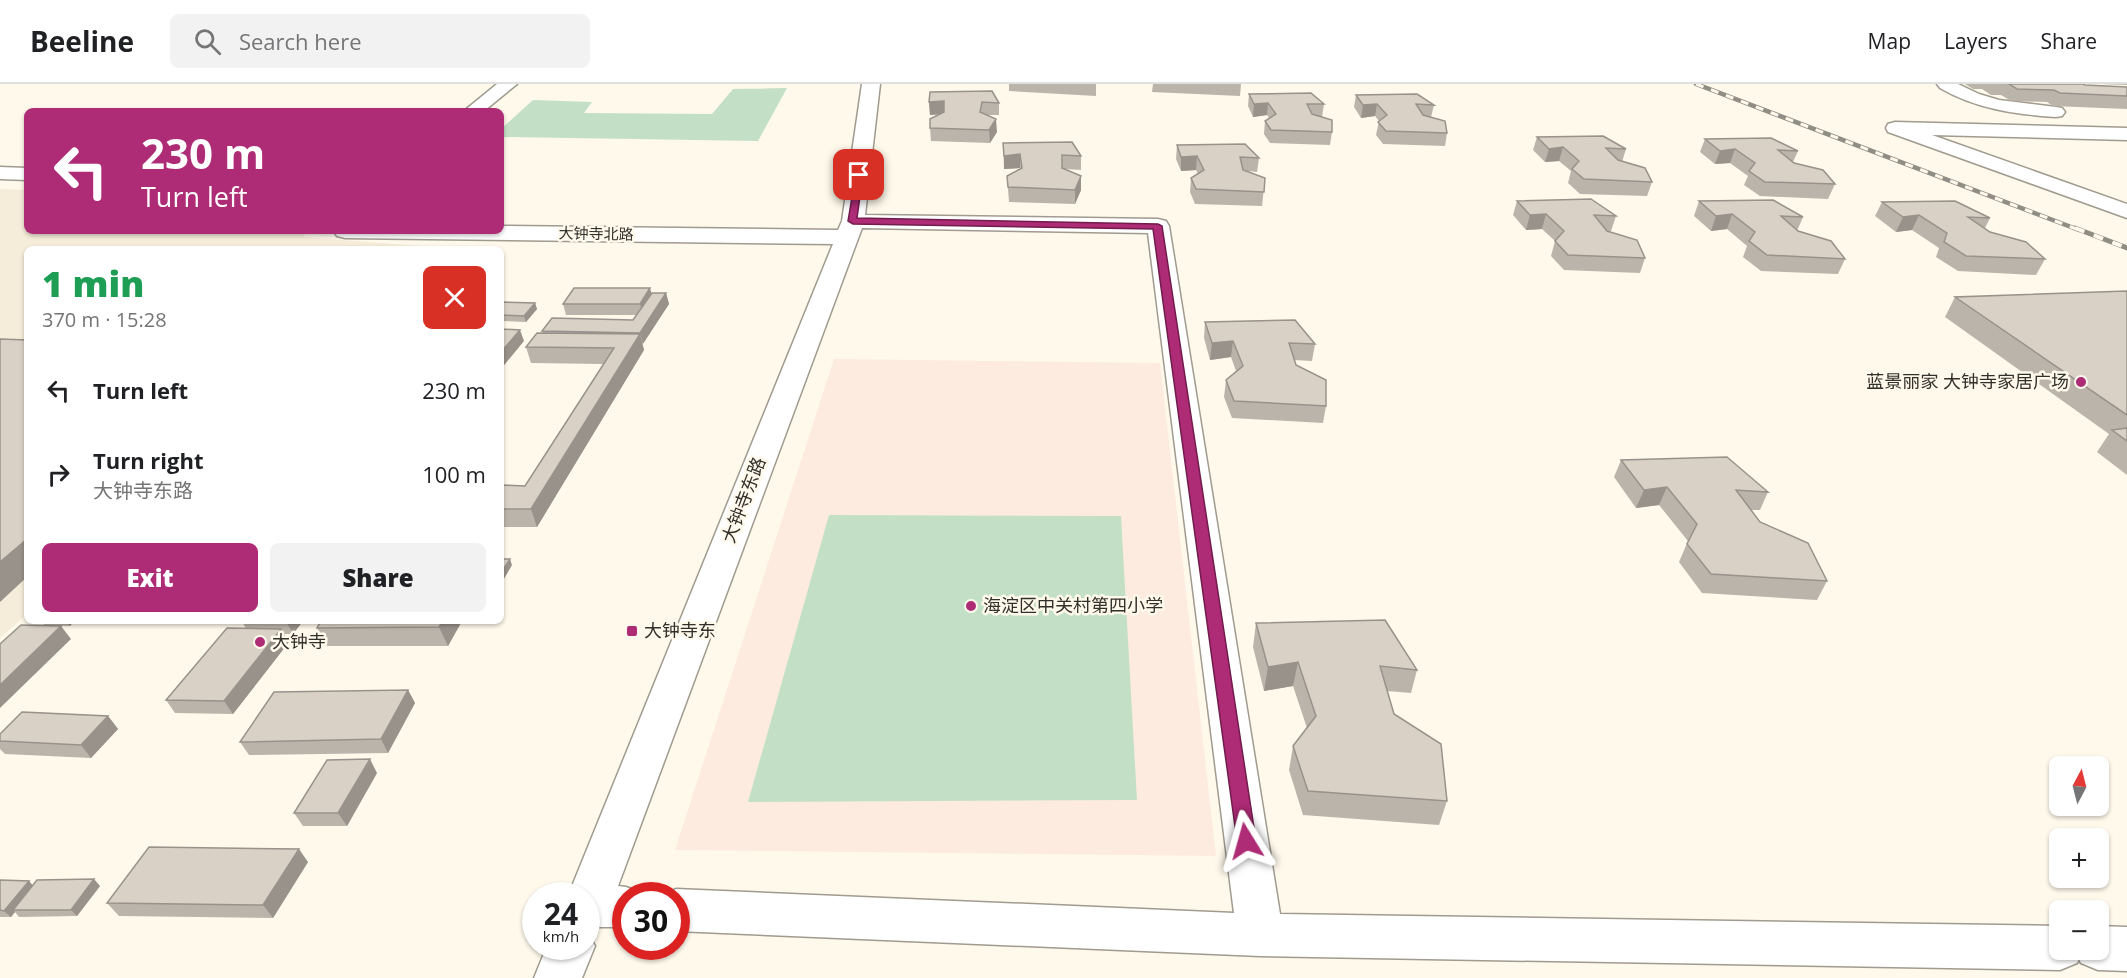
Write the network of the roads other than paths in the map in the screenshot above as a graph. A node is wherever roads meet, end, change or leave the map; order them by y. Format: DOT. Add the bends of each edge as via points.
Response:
graph roads {
  1 [pos="508,84"];
  2 [pos="871,84"];
  3 [pos="1946,84"];
  4 [pos="477,108"];
  5 [pos="2069,113"];
  6 [pos="2104,116"];
  7 [pos="2127,117"];
  8 [pos="2127,134"];
  9 [pos="0,173"];
  10 [pos="24,174"];
  11 [pos="2127,211"];
  12 [pos="850,229"];
  13 [pos="504,230"];
  14 [pos="600,898"];
  15 [pos="690,911"];
  16 [pos="1260,935"];
  17 [pos="2049,948"];
  18 [pos="2109,948"];
  19 [pos="2127,949"];
  20 [pos="568,960"];
  21 [pos="558,978"];
  1 -- 4 [label="street"];
  2 -- 12 [label="street, 大钟寺东路"];
  3 -- 5 [label="street" via="1966,97 2000,107"];
  6 -- 7 [label="street"];
  8 -- 11 [label="street" via="1895,128"];
  9 -- 10 [label="street"];
  12 -- 13 [label="street, 大钟寺北路"];
  12 -- 14 [label="street, 大钟寺东路"];
  12 -- 16 [label="street, 大钟寺北路" via="1158,226"];
  15 -- 16 [label="street"];
  16 -- 17 [label="street"];
  18 -- 19 [label="street"];
  20 -- 21 [label="street, 大钟寺东路"];
}
